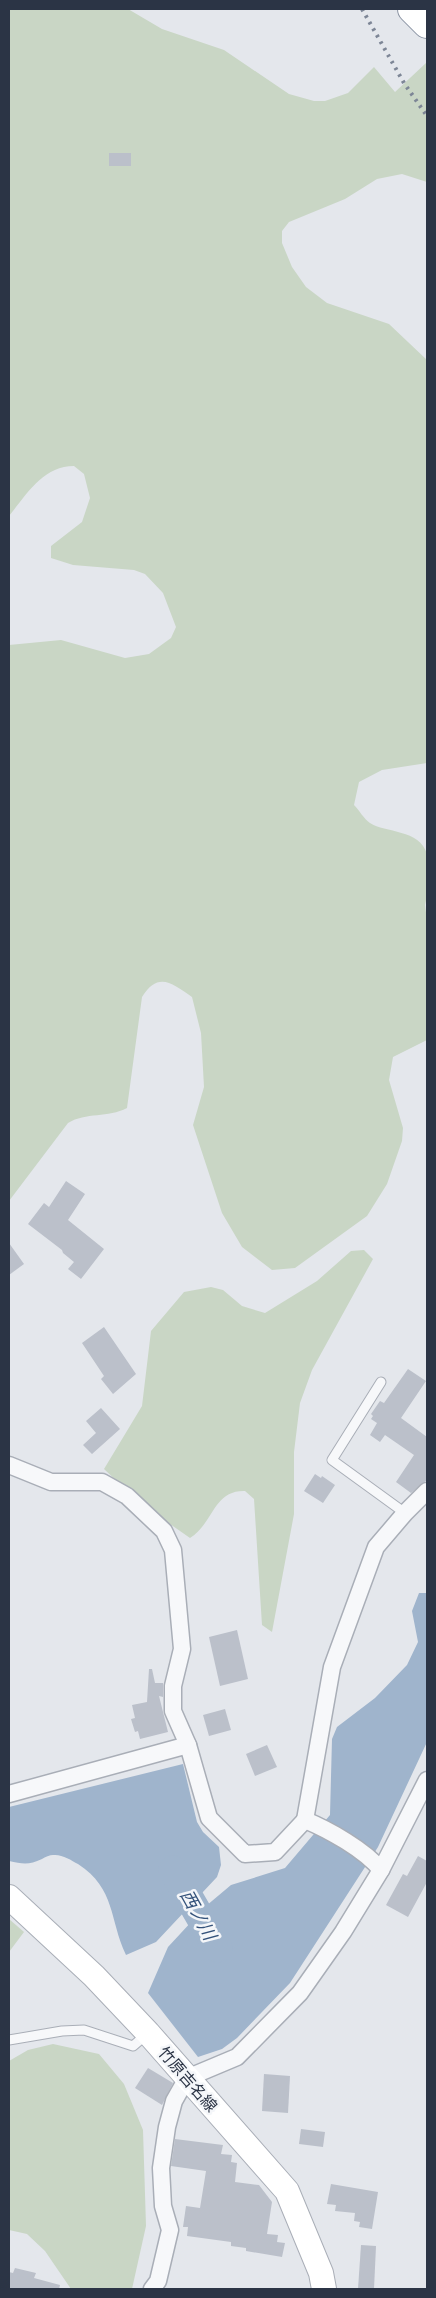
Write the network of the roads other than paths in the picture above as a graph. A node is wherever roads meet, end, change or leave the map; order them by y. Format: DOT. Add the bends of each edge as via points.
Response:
graph roads {
  1 [pos="412,9"];
  2 [pos="427,24"];
  3 [pos="381,1382"];
  4 [pos="9,1465"];
  5 [pos="427,1491"];
  6 [pos="404,1513"];
  7 [pos="188,1745"];
  8 [pos="427,1780"];
  9 [pos="9,1794"];
  10 [pos="312,1823"];
  11 [pos="377,1866"];
  12 [pos="9,1897"];
  13 [pos="148,2034"];
  14 [pos="9,2040"];
  15 [pos="187,2078"];
  16 [pos="152,2289"];
  17 [pos="324,2289"];
  1 -- 2 [label="highway"];
  3 -- 6 [label="lane" via="332,1460"];
  4 -- 7 [label="street" via="51,1482 102,1482 127,1496 164,1531 173,1550 182,1649 173,1686 173,1711"];
  5 -- 6 [label="street"];
  6 -- 10 [label="street" via="376,1547 332,1667"];
  7 -- 9 [label="street"];
  7 -- 10 [label="street" via="209,1818 245,1854 275,1852"];
  8 -- 11 [label="street"];
  10 -- 11 [label="street"];
  11 -- 15 [label="street" via="343,1932 300,1993 237,2057"];
  12 -- 13 [label="main road, 竹原吉名線" via="94,1976"];
  13 -- 14 [label="lane" via="133,2046 84,2030"];
  13 -- 15 [label="main road, 竹原吉名線"];
  15 -- 16 [label="street" via="174,2101 167,2127 162,2168 164,2206 170,2230 158,2281"];
  15 -- 17 [label="main road, 竹原吉名線" via="287,2191 321,2273"];
}
